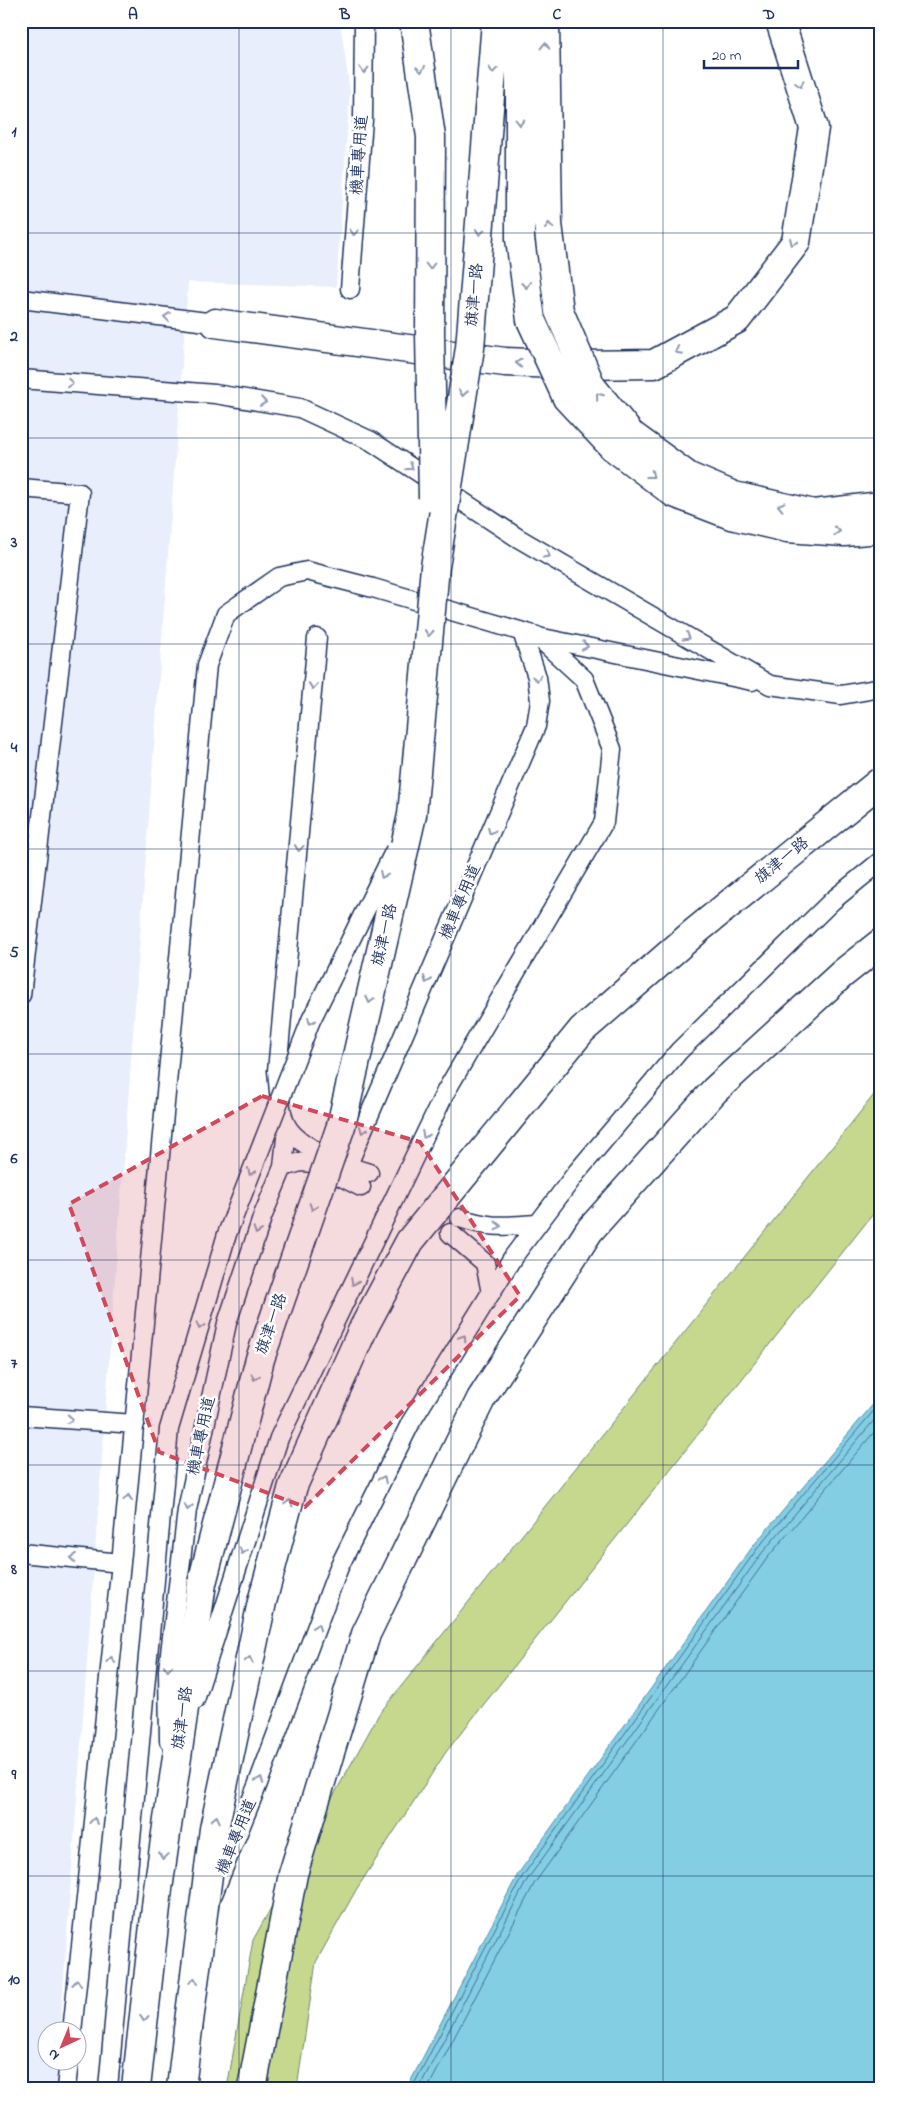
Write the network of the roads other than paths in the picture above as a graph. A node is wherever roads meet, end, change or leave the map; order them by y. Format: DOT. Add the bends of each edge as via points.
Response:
graph roads {
  1 [pos="364,21"];
  2 [pos="414,21"];
  3 [pos="496,21"];
  4 [pos="520,21"];
  5 [pos="545,21"];
  6 [pos="780,21"];
  7 [pos="350,289"];
  8 [pos="21,299"];
  9 [pos="215,323"];
  10 [pos="21,379"];
  11 [pos="621,440"];
  12 [pos="21,488"];
  13 [pos="881,506"];
  14 [pos="881,529"];
  15 [pos="435,567"];
  16 [pos="529,634"];
  17 [pos="318,638"];
  18 [pos="770,685"];
  19 [pos="881,688"];
  20 [pos="881,781"];
  21 [pos="412,815"];
  22 [pos="881,861"];
  23 [pos="881,943"];
  24 [pos="21,995"];
  25 [pos="287,1128"];
  26 [pos="347,1167"];
  27 [pos="283,1168"];
  28 [pos="460,1218"];
  29 [pos="538,1224"];
  30 [pos="450,1233"];
  31 [pos="491,1293"];
  32 [pos="21,1416"];
  33 [pos="135,1424"];
  34 [pos="21,1553"];
  35 [pos="122,1563"];
  36 [pos="177,1756"];
  37 [pos="170,1800"];
  38 [pos="202,1922"];
  39 [pos="73,2022"];
  40 [pos="68,2072"];
  41 [pos="66,2088"];
  42 [pos="108,2088"];
  43 [pos="136,2088"];
  44 [pos="181,2088"];
  45 [pos="252,2088"];
  1 -- 7 [label="lane, 機車專用道, one-way" via="363,120"];
  2 -- 15 [label="street, 旗津一路, one-way, bridge" via="431,138 430,334"];
  3 -- 15 [label="street, 旗津一路, one-way, bridge" via="470,348"];
  4 -- 11 [label="street, one-way, bridge" via="520,239 531,320 567,398"];
  11 -- 5 [label="street, one-way, bridge" via="591,386 559,311 548,224"];
  6 -- 9 [label="street, one-way" via="814,128 796,242 737,319 654,364 505,362"];
  9 -- 8 [label="lane, one-way"];
  10 -- 18 [label="lane, one-way" via="215,394 300,408 371,441 518,538"];
  13 -- 11 [label="street, one-way" via="814,514 734,496 689,477"];
  11 -- 14 [label="street, one-way" via="674,493 731,515 787,528 844,532"];
  12 -- 24 [label="lane" via="80,493"];
  15 -- 21 [label="street, 旗津一路, one-way, bridge"];
  16 -- 18 [label="lane, one-way"];
  16 -- 26 [label="lane, 機車專用道, one-way" via="540,701 536,726"];
  16 -- 33 [label="lane" via="307,571 278,577 226,614 207,665"];
  16 -- 36 [label="lane, one-way" via="584,679 612,749 604,822 446,1091 279,1438"];
  17 -- 25 [label="lane, one-way" via="277,1071"];
  18 -- 19 [label="lane" via="841,695"];
  38 -- 20 [label="street, 旗津一路, one-way, bridge" via="214,1829 239,1706 262,1602 294,1486 364,1327 410,1241 582,1030 696,931"];
  21 -- 36 [label="street, 旗津一路, one-way, bridge" via="341,1126 260,1359 202,1583"];
  21 -- 42 [label="lane, one-way, bridge" via="300,1048 227,1234 169,1429"];
  22 -- 29 [label="lane, 機車專用道" via="832,901 679,1051 577,1172"];
  23 -- 45 [label="street" via="842,974 715,1090 589,1231 481,1399 366,1634 293,1874"];
  25 -- 26 [label="lane" via="301,1141"];
  25 -- 27 [label="lane, 機車專用道"];
  26 -- 27 [label="lane" via="365,1180 314,1163 301,1162"];
  27 -- 37 [label="lane, 機車專用道, one-way" via="263,1215 227,1323 187,1510 168,1670"];
  28 -- 29 [label="lane, one-way" via="495,1227"];
  29 -- 31 [label="lane, 機車專用道"];
  30 -- 31 [label="lane" via="485,1263"];
  38 -- 31 [label="lane, 機車專用道, one-way" via="258,1786 339,1567 411,1422"];
  32 -- 33 [label="lane, one-way"];
  35 -- 33 [label="lane, one-way"];
  35 -- 34 [label="lane, one-way"];
  39 -- 35 [label="lane, one-way"];
  36 -- 37 [label="street, 旗津一路"];
  37 -- 43 [label="street, 旗津一路, one-way"];
  44 -- 38 [label="street, 旗津一路, one-way, bridge"];
  40 -- 41 [label="lane"];
}
